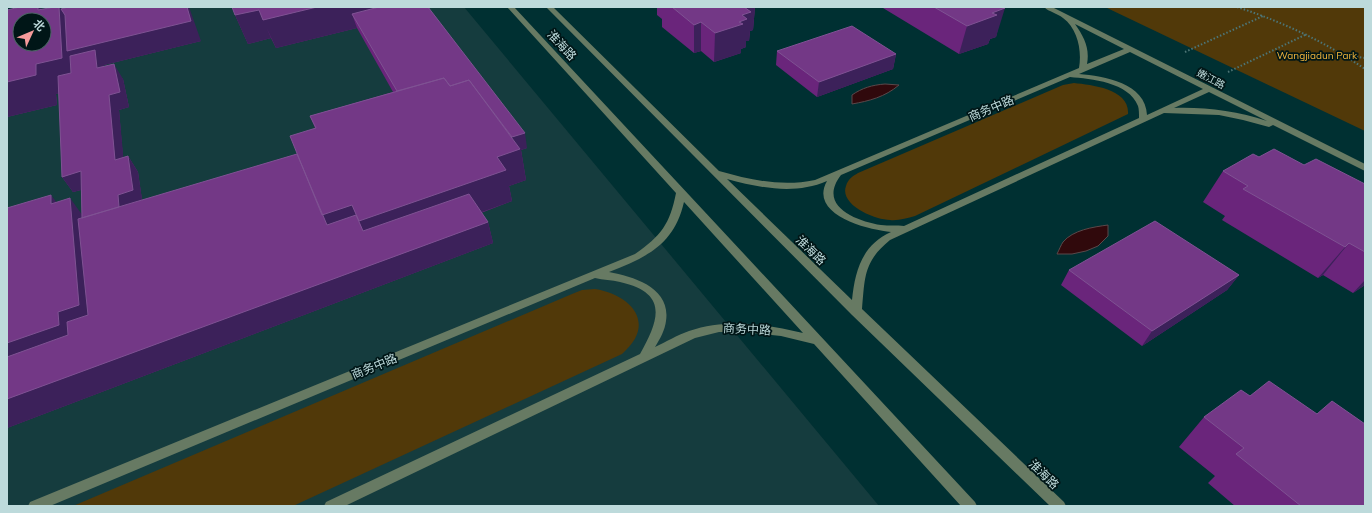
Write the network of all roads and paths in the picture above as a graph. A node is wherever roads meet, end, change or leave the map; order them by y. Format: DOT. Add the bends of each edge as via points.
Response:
graph roads {
  1 [pos="510,7"];
  2 [pos="549,7"];
  3 [pos="1047,7"];
  4 [pos="1237,7"];
  5 [pos="1066,16"];
  6 [pos="1263,16"];
  7 [pos="1307,34"];
  8 [pos="1130,49"];
  9 [pos="1185,52"];
  10 [pos="1345,55"];
  11 [pos="1365,58"];
  12 [pos="1083,68"];
  13 [pos="1365,69"];
  14 [pos="1228,72"];
  15 [pos="1068,75"];
  16 [pos="1209,89"];
  17 [pos="1161,111"];
  18 [pos="1143,119"];
  19 [pos="1308,139"];
  20 [pos="1365,168"];
  21 [pos="714,172"];
  22 [pos="837,174"];
  23 [pos="681,192"];
  24 [pos="910,227"];
  25 [pos="594,275"];
  26 [pos="856,312"];
  27 [pos="818,341"];
  28 [pos="644,357"];
  29 [pos="35,506"];
  30 [pos="331,506"];
  31 [pos="970,506"];
  32 [pos="1059,506"];
  1 -- 23 [label="street, 淮海路"];
  2 -- 21 [label="street, 淮海路"];
  3 -- 5 [label="street, 嫩江路"];
  4 -- 6 [label="path"];
  5 -- 8 [label="street, 嫩江路"];
  5 -- 12 [label="street" via="1086,51"];
  6 -- 7 [label="path"];
  6 -- 9 [label="path"];
  7 -- 10 [label="path"];
  7 -- 14 [label="path"];
  8 -- 12 [label="street, 商务中路"];
  8 -- 16 [label="street, 嫩江路"];
  10 -- 11 [label="path"];
  10 -- 13 [label="path"];
  12 -- 15 [label="street, 商务中路"];
  15 -- 18 [label="street" via="1111,81 1131,92 1142,103"];
  15 -- 22 [label="street, 商务中路"];
  16 -- 17 [label="street"];
  16 -- 19 [label="street, 嫩江路"];
  17 -- 18 [label="street"];
  17 -- 19 [label="street" via="1187,109 1235,115"];
  18 -- 24 [label="street"];
  19 -- 20 [label="street, 嫩江路"];
  21 -- 22 [label="street, 商务中路" via="744,182 768,186 817,182"];
  21 -- 26 [label="street, 淮海路"];
  22 -- 24 [label="street" via="829,185 828,196 832,204 846,216 879,229"];
  23 -- 25 [label="street, 商务中路" via="678,212 670,229 656,245 639,256"];
  23 -- 27 [label="street, 淮海路"];
  24 -- 26 [label="street" via="887,238 872,251 864,265"];
  25 -- 28 [label="street" via="615,276 634,282 650,291 660,304 661,320"];
  25 -- 29 [label="street, 商务中路"];
  26 -- 32 [label="street, 淮海路"];
  27 -- 28 [label="street, 商务中路" via="767,329 717,328 692,335"];
  27 -- 31 [label="street, 淮海路"];
  28 -- 30 [label="street, 商务中路"];
}
